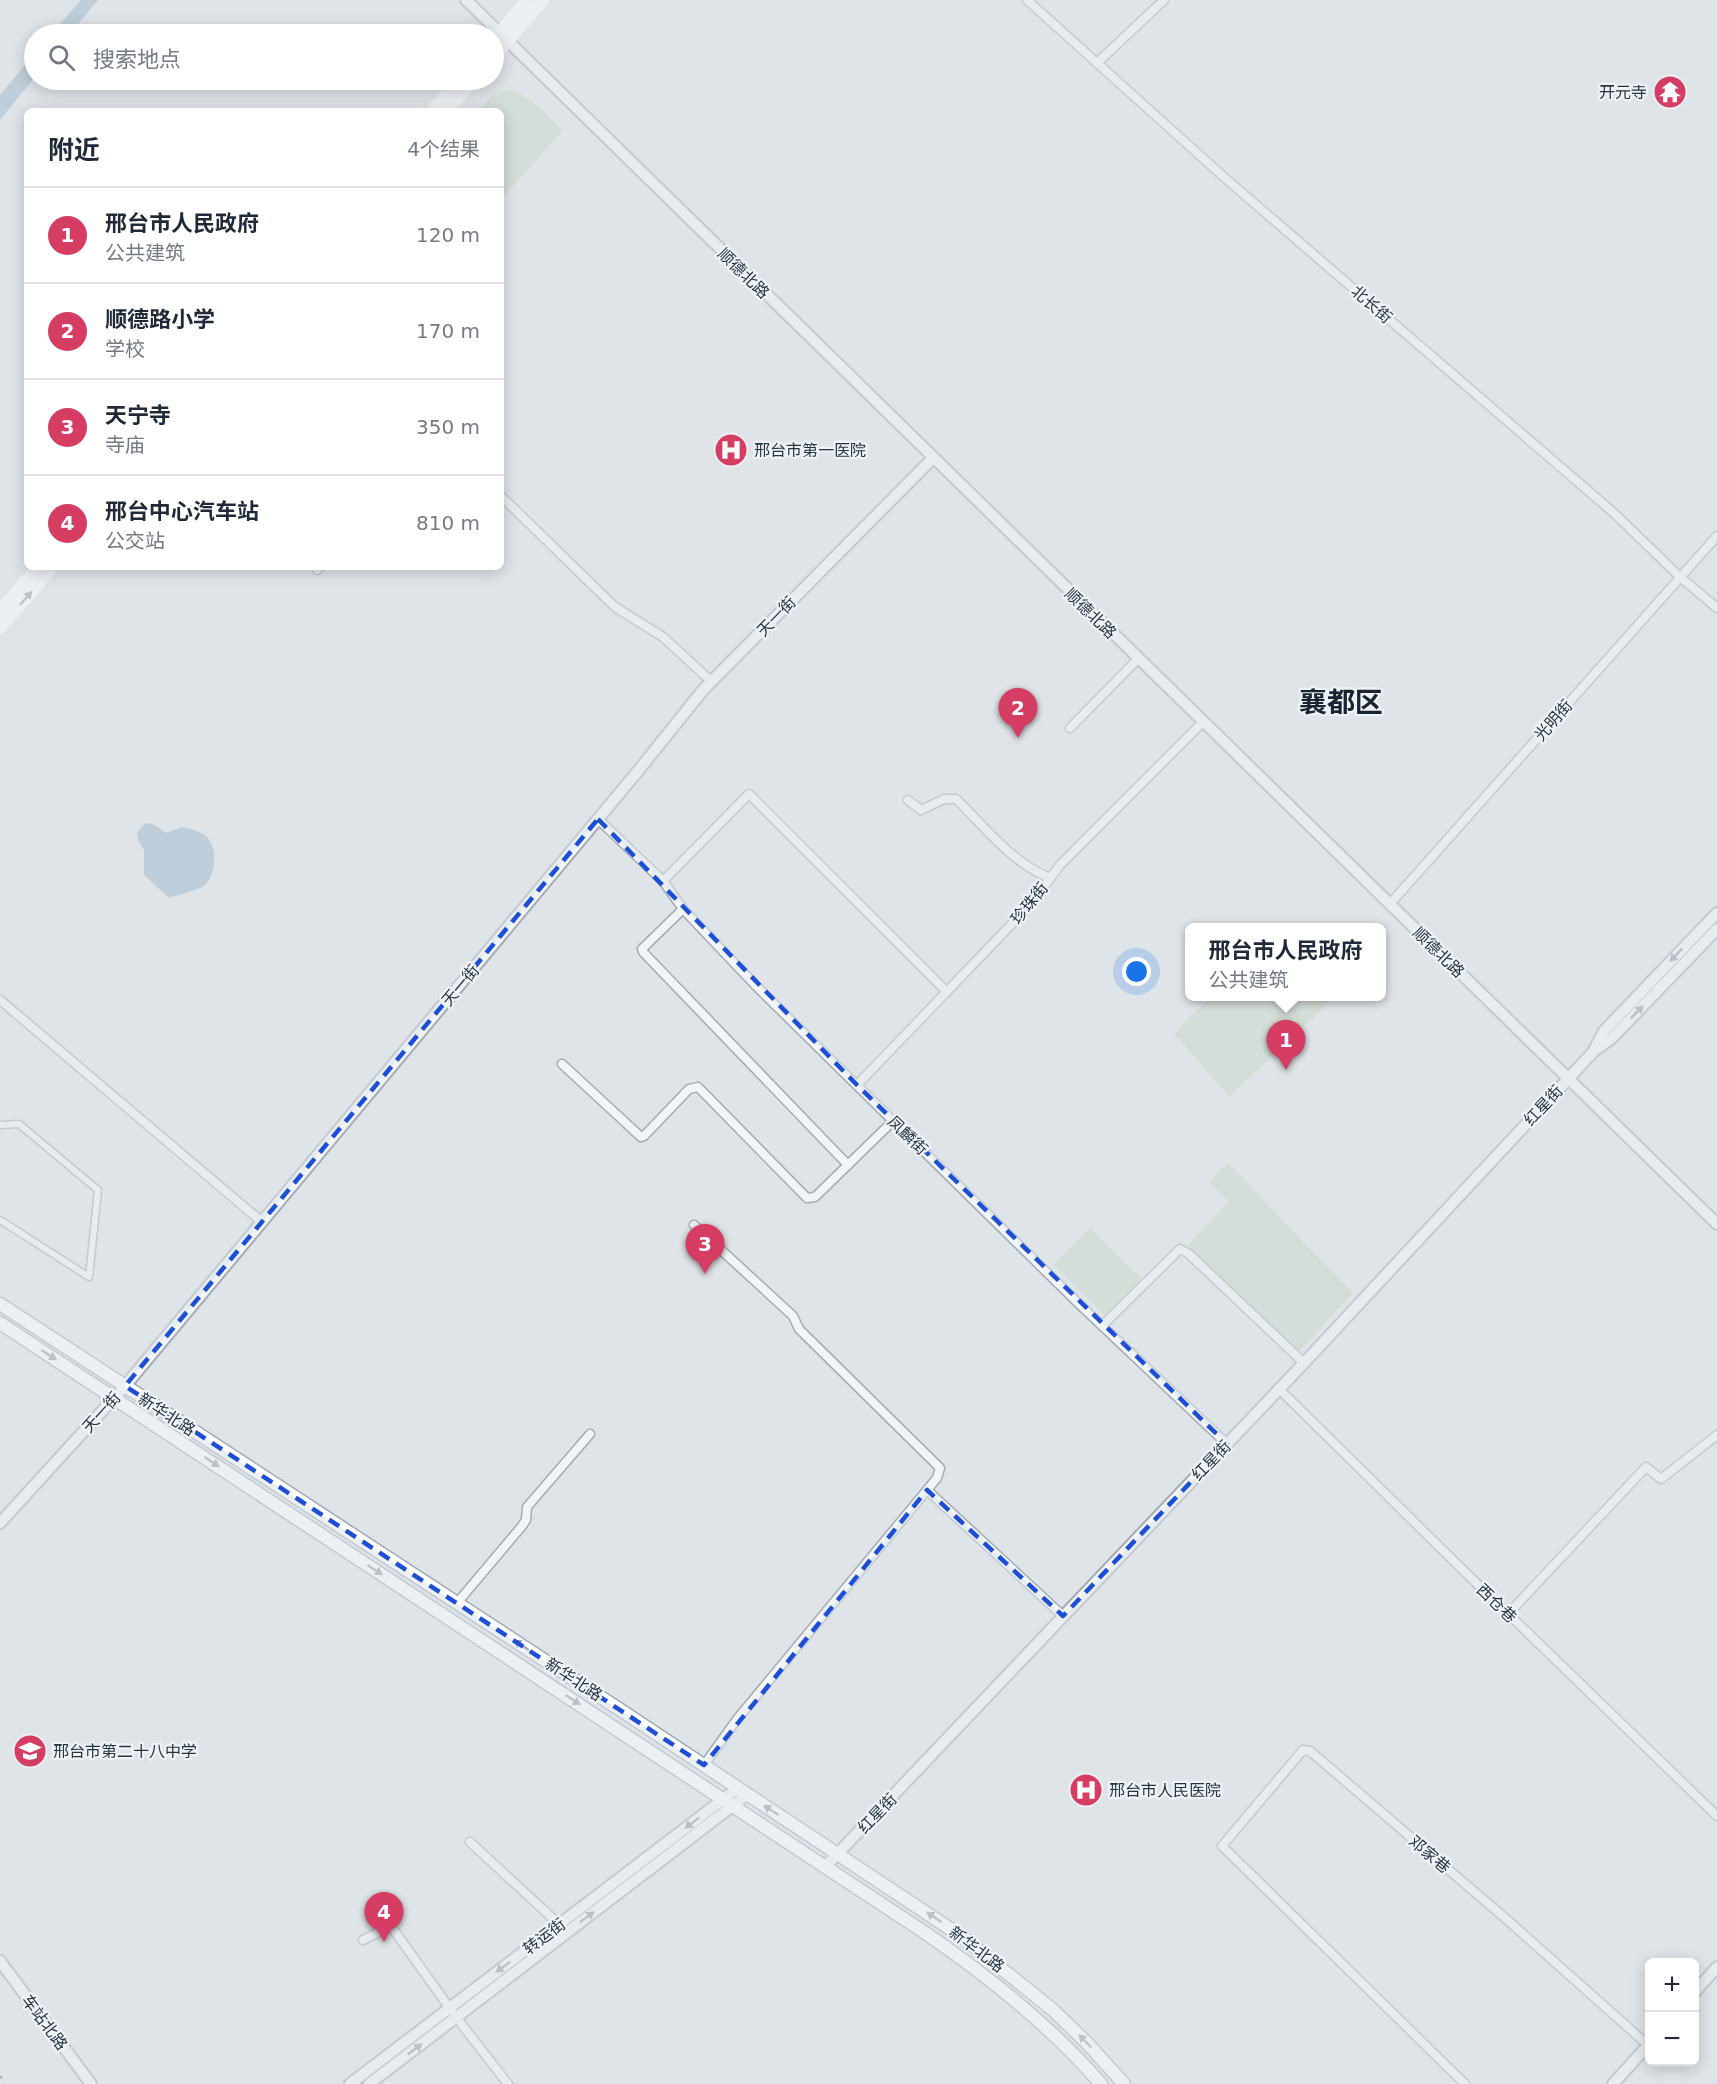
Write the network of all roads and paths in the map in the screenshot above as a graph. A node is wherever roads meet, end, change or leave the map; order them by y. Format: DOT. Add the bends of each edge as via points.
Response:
graph roads {
  1 [pos="466,0"];
  2 [pos="528,0"];
  3 [pos="543,0"];
  4 [pos="1027,0"];
  5 [pos="1164,0"];
  6 [pos="487,24"];
  7 [pos="504,33"];
  8 [pos="504,34"];
  9 [pos="504,42"];
  10 [pos="1097,63"];
  11 [pos="450,90"];
  12 [pos="465,90"];
  13 [pos="435,108"];
  14 [pos="450,108"];
  15 [pos="933,458"];
  16 [pos="504,498"];
  17 [pos="1717,536"];
  18 [pos="35,570"];
  19 [pos="50,570"];
  20 [pos="1680,576"];
  21 [pos="1717,608"];
  22 [pos="0,611"];
  23 [pos="0,628"];
  24 [pos="1138,659"];
  25 [pos="712,682"];
  26 [pos="1203,722"];
  27 [pos="1070,728"];
  28 [pos="908,800"];
  29 [pos="598,819"];
  30 [pos="1050,878"];
  31 [pos="663,881"];
  32 [pos="1390,904"];
  33 [pos="683,909"];
  34 [pos="1717,913"];
  35 [pos="1717,929"];
  36 [pos="947,992"];
  37 [pos="0,1000"];
  38 [pos="1594,1051"];
  39 [pos="562,1064"];
  40 [pos="1568,1078"];
  41 [pos="857,1085"];
  42 [pos="893,1121"];
  43 [pos="0,1125"];
  44 [pos="849,1165"];
  45 [pos="0,1220"];
  46 [pos="262,1222"];
  47 [pos="1717,1224"];
  48 [pos="694,1226"];
  49 [pos="0,1304"];
  50 [pos="0,1323"];
  51 [pos="1102,1326"];
  52 [pos="1304,1363"];
  53 [pos="125,1386"];
  54 [pos="1279,1389"];
  55 [pos="114,1398"];
  56 [pos="590,1434"];
  57 [pos="1717,1435"];
  58 [pos="1227,1444"];
  59 [pos="927,1490"];
  60 [pos="0,1523"];
  61 [pos="457,1603"];
  62 [pos="1508,1614"];
  63 [pos="1064,1616"];
  64 [pos="704,1765"];
  65 [pos="743,1791"];
  66 [pos="728,1803"];
  67 [pos="1717,1816"];
  68 [pos="470,1842"];
  69 [pos="838,1854"];
  70 [pos="825,1867"];
  71 [pos="563,1928"];
  72 [pos="363,1940"];
  73 [pos="0,1961"];
  74 [pos="1717,1967"];
  75 [pos="1699,1988"];
  76 [pos="452,2013"];
  77 [pos="1645,2040"];
  78 [pos="1645,2048"];
  79 [pos="366,2081"];
  80 [pos="91,2084"];
  81 [pos="352,2084"];
  82 [pos="508,2084"];
  83 [pos="1101,2084"];
  84 [pos="1124,2084"];
  85 [pos="1465,2084"];
  86 [pos="1613,2084"];
  1 -- 6 [label="street, 顺德北路"];
  2 -- 7 [label="main road"];
  3 -- 8 [label="main road"];
  4 -- 10 [label="street, 北长街"];
  5 -- 10 [label="street"];
  9 -- 15 [label="street, 顺德北路"];
  10 -- 20 [label="street, 北长街" via="1615,514"];
  11 -- 13 [label="main road"];
  12 -- 14 [label="main road"];
  15 -- 24 [label="street, 顺德北路"];
  15 -- 25 [label="street, 天一街"];
  16 -- 25 [label="street" via="615,607 663,637"];
  17 -- 20 [label="street, 光明街"];
  18 -- 22 [label="main road"];
  23 -- 19 [label="main road, one-way"];
  20 -- 21 [label="street, 北长街"];
  20 -- 32 [label="street, 光明街"];
  24 -- 26 [label="street, 顺德北路"];
  24 -- 27 [label="street"];
  25 -- 29 [label="street, 天一街"];
  26 -- 30 [label="street, 珍珠街"];
  26 -- 32 [label="street, 顺德北路"];
  28 -- 30 [label="street" via="921,810 944,799 956,799 1020,862"];
  29 -- 31 [label="street, 凤麟街"];
  29 -- 46 [label="street, 天一街"];
  30 -- 36 [label="street, 珍珠街" via="1031,904"];
  31 -- 33 [label="street, 凤麟街"];
  31 -- 36 [label="street" via="749,794"];
  32 -- 40 [label="street, 顺德北路"];
  33 -- 41 [label="street, 凤麟街"];
  33 -- 44 [label="street" via="643,952"];
  34 -- 38 [label="street, 红星街, one-way" via="1604,1031"];
  38 -- 35 [label="street, 红星街, one-way" via="1612,1038"];
  36 -- 41 [label="street, 珍珠街"];
  37 -- 46 [label="street"];
  38 -- 40 [label="street, 红星街"];
  39 -- 44 [label="street" via="641,1137 689,1089 698,1088 807,1198 815,1197"];
  40 -- 47 [label="street, 顺德北路"];
  40 -- 52 [label="street, 红星街"];
  41 -- 42 [label="street, 凤麟街"];
  42 -- 44 [label="street"];
  42 -- 51 [label="street, 凤麟街"];
  43 -- 45 [label="street" via="19,1124 98,1190 89,1277"];
  46 -- 53 [label="street, 天一街"];
  48 -- 59 [label="street" via="793,1316 799,1329 939,1465 939,1474"];
  49 -- 53 [label="main road, 新华北路"];
  50 -- 55 [label="main road, 新华北路, one-way"];
  51 -- 52 [label="street" via="1180,1249"];
  51 -- 58 [label="street, 凤麟街"];
  52 -- 54 [label="street, 红星街"];
  53 -- 55 [label="street, 天一街"];
  53 -- 61 [label="main road, 新华北路"];
  54 -- 58 [label="street, 红星街"];
  54 -- 62 [label="street, 西仓巷"];
  55 -- 60 [label="street, 天一街"];
  55 -- 66 [label="main road, 新华北路, one-way"];
  56 -- 61 [label="street" via="527,1507 522,1526"];
  57 -- 62 [label="street" via="1660,1479 1646,1467"];
  58 -- 63 [label="street, 红星街"];
  59 -- 63 [label="street"];
  59 -- 64 [label="street" via="738,1718"];
  64 -- 61 [label="main road, 新华北路, one-way"];
  62 -- 67 [label="street, 西仓巷"];
  63 -- 69 [label="street, 红星街"];
  64 -- 65 [label="main road, 新华北路"];
  65 -- 66 [label="street, 转运街"];
  69 -- 65 [label="main road, 新华北路, one-way"];
  66 -- 70 [label="main road, 新华北路"];
  66 -- 71 [label="street, 转运街"];
  68 -- 71 [label="street"];
  69 -- 70 [label="street, 红星街"];
  84 -- 69 [label="main road, 新华北路, one-way" via="1079,2035 1020,1982 961,1936"];
  70 -- 83 [label="main road, 新华北路" via="969,1964 1041,2023"];
  71 -- 76 [label="street, 转运街"];
  72 -- 76 [label="street" via="391,1926"];
  73 -- 80 [label="street, 车站北路"];
  74 -- 75 [label="street"];
  76 -- 79 [label="street, 转运街"];
  76 -- 82 [label="street"];
  77 -- 85 [label="street, 邓家巷" via="1306,1750 1298,1754 1222,1846"];
  78 -- 86 [label="street"];
  79 -- 81 [label="street, 转运街"];
}
